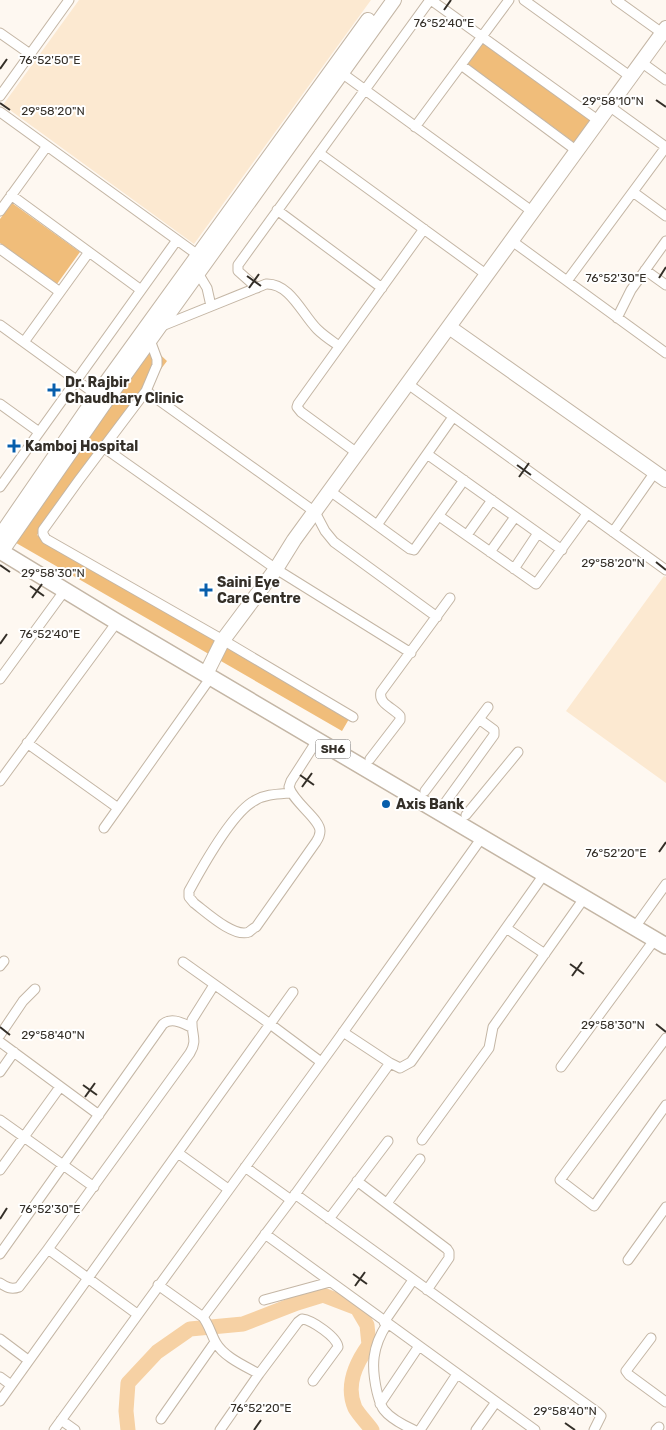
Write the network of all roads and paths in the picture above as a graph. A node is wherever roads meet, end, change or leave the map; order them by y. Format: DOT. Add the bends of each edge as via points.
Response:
graph roads {
  1 [pos="69,0"];
  2 [pos="383,0"];
  3 [pos="394,0"];
  4 [pos="430,0"];
  5 [pos="508,0"];
  6 [pos="524,0"];
  7 [pos="616,0"];
  8 [pos="664,30"];
  9 [pos="0,33"];
  10 [pos="482,37"];
  11 [pos="30,54"];
  12 [pos="641,62"];
  13 [pos="461,65"];
  14 [pos="338,71"];
  15 [pos="631,77"];
  16 [pos="666,80"];
  17 [pos="365,90"];
  18 [pos="0,96"];
  19 [pos="609,106"];
  20 [pos="0,112"];
  21 [pos="599,121"];
  22 [pos="415,127"];
  23 [pos="47,146"];
  24 [pos="666,147"];
  25 [pos="577,152"];
  26 [pos="319,153"];
  27 [pos="633,192"];
  28 [pos="11,195"];
  29 [pos="277,210"];
  30 [pos="0,211"];
  31 [pos="532,212"];
  32 [pos="666,216"];
  33 [pos="424,229"];
  34 [pos="177,240"];
  35 [pos="512,241"];
  36 [pos="666,241"];
  37 [pos="0,249"];
  38 [pos="89,252"];
  39 [pos="201,263"];
  40 [pos="644,270"];
  41 [pos="487,275"];
  42 [pos="567,281"];
  43 [pos="666,285"];
  44 [pos="257,288"];
  45 [pos="382,288"];
  46 [pos="141,290"];
  47 [pos="60,292"];
  48 [pos="211,306"];
  49 [pos="617,318"];
  50 [pos="0,325"];
  51 [pos="159,327"];
  52 [pos="449,327"];
  53 [pos="150,340"];
  54 [pos="24,342"];
  55 [pos="339,346"];
  56 [pos="666,353"];
  57 [pos="76,380"];
  58 [pos="408,384"];
  59 [pos="146,391"];
  60 [pos="101,398"];
  61 [pos="0,404"];
  62 [pos="453,417"];
  63 [pos="39,432"];
  64 [pos="103,447"];
  65 [pos="358,453"];
  66 [pos="427,454"];
  67 [pos="660,476"];
  68 [pos="464,480"];
  69 [pos="0,487"];
  70 [pos="330,491"];
  71 [pos="492,500"];
  72 [pos="314,512"];
  73 [pos="587,514"];
  74 [pos="439,516"];
  75 [pos="515,517"];
  76 [pos="377,525"];
  77 [pos="613,532"];
  78 [pos="538,533"];
  79 [pos="467,535"];
  80 [pos="1,544"];
  81 [pos="562,550"];
  82 [pos="490,552"];
  83 [pos="276,568"];
  84 [pos="514,569"];
  85 [pos="666,570"];
  86 [pos="65,590"];
  87 [pos="450,598"];
  88 [pos="436,617"];
  89 [pos="117,622"];
  90 [pos="223,640"];
  91 [pos="411,653"];
  92 [pos="209,672"];
  93 [pos="0,679"];
  94 [pos="488,708"];
  95 [pos="353,717"];
  96 [pos="479,719"];
  97 [pos="318,740"];
  98 [pos="27,743"];
  99 [pos="518,752"];
  100 [pos="370,759"];
  101 [pos="0,781"];
  102 [pos="424,791"];
  103 [pos="291,793"];
  104 [pos="445,803"];
  105 [pos="118,808"];
  106 [pos="466,815"];
  107 [pos="104,828"];
  108 [pos="483,836"];
  109 [pos="545,873"];
  110 [pos="666,884"];
  111 [pos="585,897"];
  112 [pos="637,923"];
  113 [pos="506,928"];
  114 [pos="662,940"];
  115 [pos="545,954"];
  116 [pos="183,962"];
  117 [pos="214,985"];
  118 [pos="35,989"];
  119 [pos="293,992"];
  120 [pos="270,1024"];
  121 [pos="191,1028"];
  122 [pos="343,1032"];
  123 [pos="0,1035"];
  124 [pos="666,1038"];
  125 [pos="0,1042"];
  126 [pos="14,1052"];
  127 [pos="322,1062"];
  128 [pos="390,1063"];
  129 [pos="561,1067"];
  130 [pos="0,1072"];
  131 [pos="60,1086"];
  132 [pos="666,1105"];
  133 [pos="99,1115"];
  134 [pos="0,1120"];
  135 [pos="24,1137"];
  136 [pos="422,1140"];
  137 [pos="388,1141"];
  138 [pos="178,1153"];
  139 [pos="420,1159"];
  140 [pos="63,1166"];
  141 [pos="245,1167"];
  142 [pos="0,1170"];
  143 [pos="357,1181"];
  144 [pos="94,1187"];
  145 [pos="228,1190"];
  146 [pos="293,1197"];
  147 [pos="387,1203"];
  148 [pos="666,1207"];
  149 [pos="329,1219"];
  150 [pos="265,1234"];
  151 [pos="48,1249"];
  152 [pos="0,1254"];
  153 [pos="628,1260"];
  154 [pos="87,1277"];
  155 [pos="413,1280"];
  156 [pos="330,1282"];
  157 [pos="0,1283"];
  158 [pos="158,1285"];
  159 [pos="427,1290"];
  160 [pos="264,1300"];
  161 [pos="137,1314"];
  162 [pos="386,1323"];
  163 [pos="207,1324"];
  164 [pos="651,1338"];
  165 [pos="0,1339"];
  166 [pos="215,1342"];
  167 [pos="419,1346"];
  168 [pos="28,1360"];
  169 [pos="259,1374"];
  170 [pos="457,1374"];
  171 [pos="0,1377"];
  172 [pos="313,1381"];
  173 [pos="11,1385"];
  174 [pos="0,1401"];
  175 [pos="496,1402"];
  176 [pos="666,1402"];
  177 [pos="380,1404"];
  178 [pos="161,1419"];
  179 [pos="61,1420"];
  180 [pos="54,1430"];
  181 [pos="74,1430"];
  182 [pos="220,1430"];
  183 [pos="414,1430"];
  184 [pos="420,1430"];
  185 [pos="476,1430"];
  186 [pos="534,1430"];
  187 [pos="594,1430"];
  1 -- 11 [label="street"];
  2 -- 14 [label="street"];
  3 -- 14 [label="street"];
  4 -- 10 [label="street"];
  4 -- 17 [label="street"];
  5 -- 10 [label="street"];
  6 -- 15 [label="street"];
  7 -- 8 [label="street"];
  8 -- 12 [label="street"];
  9 -- 11 [label="street"];
  10 -- 13 [label="street"];
  10 -- 21 [label="street"];
  11 -- 18 [label="street"];
  12 -- 15 [label="street"];
  12 -- 16 [label="street"];
  13 -- 22 [label="street"];
  13 -- 25 [label="street"];
  14 -- 17 [label="street"];
  14 -- 39 [label="street"];
  15 -- 19 [label="street"];
  17 -- 22 [label="street"];
  17 -- 26 [label="street"];
  19 -- 21 [label="street"];
  19 -- 24 [label="street"];
  20 -- 23 [label="street"];
  21 -- 25 [label="street"];
  22 -- 31 [label="street"];
  23 -- 28 [label="street"];
  23 -- 34 [label="street"];
  24 -- 27 [label="street"];
  25 -- 31 [label="street"];
  26 -- 29 [label="street"];
  26 -- 33 [label="street"];
  27 -- 32 [label="street"];
  27 -- 42 [label="street"];
  28 -- 30 [label="street"];
  28 -- 38 [label="street"];
  29 -- 44 [label="street" via="237,268"];
  29 -- 45 [label="street"];
  31 -- 35 [label="street"];
  33 -- 41 [label="street"];
  33 -- 45 [label="street"];
  34 -- 39 [label="street"];
  34 -- 46 [label="street"];
  35 -- 41 [label="street"];
  35 -- 42 [label="street"];
  36 -- 40 [label="street"];
  37 -- 47 [label="street"];
  38 -- 46 [label="street"];
  38 -- 47 [label="street"];
  39 -- 48 [label="street"];
  39 -- 51 [label="street"];
  39 -- 60 [label="street"];
  40 -- 43 [label="street"];
  40 -- 49 [label="street"];
  41 -- 52 [label="street"];
  42 -- 49 [label="street"];
  44 -- 48 [label="street"];
  44 -- 55 [label="street" via="266,284 281,287 319,331"];
  45 -- 55 [label="street"];
  46 -- 57 [label="street"];
  47 -- 54 [label="street"];
  48 -- 51 [label="street"];
  49 -- 56 [label="street"];
  50 -- 54 [label="street"];
  51 -- 53 [label="street"];
  52 -- 58 [label="street"];
  52 -- 67 [label="street"];
  53 -- 59 [label="street" via="157,366"];
  53 -- 60 [label="street"];
  54 -- 57 [label="street"];
  55 -- 65 [label="street" via="297,407"];
  57 -- 60 [label="street"];
  57 -- 63 [label="street"];
  58 -- 62 [label="street"];
  58 -- 65 [label="street"];
  59 -- 64 [label="street"];
  59 -- 72 [label="street"];
  60 -- 80 [label="street"];
  61 -- 63 [label="street"];
  62 -- 66 [label="street"];
  62 -- 73 [label="street"];
  63 -- 69 [label="street"];
  64 -- 83 [label="street"];
  64 -- 90 [label="street" via="43,534"];
  65 -- 70 [label="street"];
  66 -- 68 [label="street"];
  66 -- 76 [label="street"];
  67 -- 77 [label="street"];
  68 -- 71 [label="street"];
  68 -- 74 [label="street"];
  70 -- 72 [label="street"];
  70 -- 76 [label="street"];
  71 -- 75 [label="street"];
  71 -- 79 [label="street"];
  72 -- 83 [label="street"];
  72 -- 88 [label="street" via="334,542"];
  73 -- 77 [label="street"];
  73 -- 81 [label="street"];
  74 -- 76 [label="street" via="414,550"];
  74 -- 79 [label="street"];
  75 -- 78 [label="street"];
  75 -- 82 [label="street"];
  77 -- 85 [label="street"];
  78 -- 81 [label="street"];
  78 -- 84 [label="street"];
  79 -- 82 [label="street"];
  80 -- 86 [label="main road, SH6"];
  80 -- 92 [label="main road, SH6"];
  81 -- 84 [label="street" via="536,584"];
  82 -- 84 [label="street"];
  83 -- 90 [label="street"];
  83 -- 91 [label="street"];
  86 -- 89 [label="main road, SH6"];
  86 -- 93 [label="street"];
  87 -- 88 [label="street"];
  88 -- 91 [label="street"];
  89 -- 92 [label="main road, SH6"];
  89 -- 98 [label="street"];
  90 -- 92 [label="street"];
  90 -- 95 [label="street"];
  91 -- 100 [label="street" via="380,697 398,713 400,720"];
  92 -- 97 [label="main road, SH6"];
  92 -- 100 [label="main road, SH6"];
  92 -- 105 [label="street"];
  94 -- 96 [label="street"];
  96 -- 102 [label="street"];
  96 -- 104 [label="street" via="494,730 494,735"];
  97 -- 103 [label="street" via="291,781"];
  97 -- 108 [label="main road, SH6"];
  98 -- 101 [label="street"];
  98 -- 105 [label="street"];
  99 -- 106 [label="street"];
  100 -- 102 [label="main road, SH6"];
  102 -- 104 [label="main road, SH6"];
  103 -- 103 [label="street" via="254,800 244,808 189,891 194,904 234,931 250,932 256,927 320,836 318,824"];
  104 -- 106 [label="main road, SH6"];
  105 -- 107 [label="street"];
  106 -- 112 [label="main road, SH6"];
  108 -- 109 [label="main road, SH6"];
  108 -- 122 [label="street"];
  109 -- 111 [label="main road, SH6"];
  109 -- 113 [label="street"];
  110 -- 112 [label="street"];
  111 -- 112 [label="main road, SH6"];
  111 -- 115 [label="street"];
  112 -- 114 [label="main road, SH6"];
  113 -- 115 [label="street"];
  113 -- 128 [label="street" via="411,1062 400,1068"];
  114 -- 129 [label="street"];
  115 -- 136 [label="street" via="493,1027 489,1048"];
  116 -- 117 [label="street"];
  117 -- 120 [label="street"];
  117 -- 121 [label="street" via="194,1014"];
  118 -- 123 [label="street"];
  119 -- 120 [label="street"];
  120 -- 127 [label="street"];
  120 -- 138 [label="street"];
  121 -- 133 [label="street" via="172,1020 163,1024"];
  121 -- 144 [label="street" via="195,1042 190,1053"];
  122 -- 127 [label="street"];
  122 -- 128 [label="street"];
  124 -- 132 [label="street" via="560,1180 594,1206"];
  125 -- 126 [label="street"];
  126 -- 130 [label="street"];
  126 -- 131 [label="street"];
  127 -- 141 [label="street"];
  128 -- 146 [label="street"];
  131 -- 133 [label="street"];
  131 -- 135 [label="street"];
  133 -- 140 [label="street"];
  134 -- 135 [label="street"];
  135 -- 140 [label="street"];
  135 -- 142 [label="street"];
  137 -- 143 [label="street"];
  138 -- 145 [label="street"];
  138 -- 154 [label="street"];
  139 -- 147 [label="street"];
  140 -- 144 [label="street"];
  140 -- 152 [label="street"];
  141 -- 145 [label="street"];
  141 -- 146 [label="street"];
  143 -- 147 [label="street"];
  143 -- 149 [label="street"];
  144 -- 151 [label="street"];
  145 -- 158 [label="street"];
  146 -- 149 [label="street"];
  146 -- 150 [label="street"];
  147 -- 159 [label="street" via="449,1252 449,1258"];
  148 -- 153 [label="street"];
  149 -- 155 [label="street"];
  150 -- 156 [label="street"];
  150 -- 163 [label="street"];
  151 -- 154 [label="street"];
  151 -- 157 [label="street" via="19,1287 14,1289"];
  154 -- 161 [label="street"];
  154 -- 168 [label="street"];
  155 -- 159 [label="street"];
  155 -- 162 [label="street"];
  156 -- 160 [label="street"];
  156 -- 162 [label="street"];
  158 -- 161 [label="street"];
  158 -- 163 [label="street"];
  159 -- 187 [label="street" via="597,1412 601,1416"];
  161 -- 179 [label="street"];
  162 -- 167 [label="street"];
  162 -- 177 [label="street" via="372,1367"];
  163 -- 166 [label="street"];
  164 -- 176 [label="street" via="626,1371"];
  165 -- 168 [label="street"];
  166 -- 169 [label="street" via="227,1354"];
  166 -- 178 [label="street"];
  167 -- 170 [label="street"];
  167 -- 177 [label="street"];
  168 -- 173 [label="street"];
  169 -- 172 [label="street" via="298,1322 308,1320 338,1343 336,1351"];
  169 -- 182 [label="street"];
  170 -- 175 [label="street"];
  170 -- 184 [label="street"];
  171 -- 173 [label="street"];
  173 -- 174 [label="street"];
  175 -- 185 [label="street"];
  175 -- 186 [label="street"];
  177 -- 183 [label="street" via="393,1419"];
  179 -- 180 [label="street"];
  179 -- 181 [label="street"];
}
